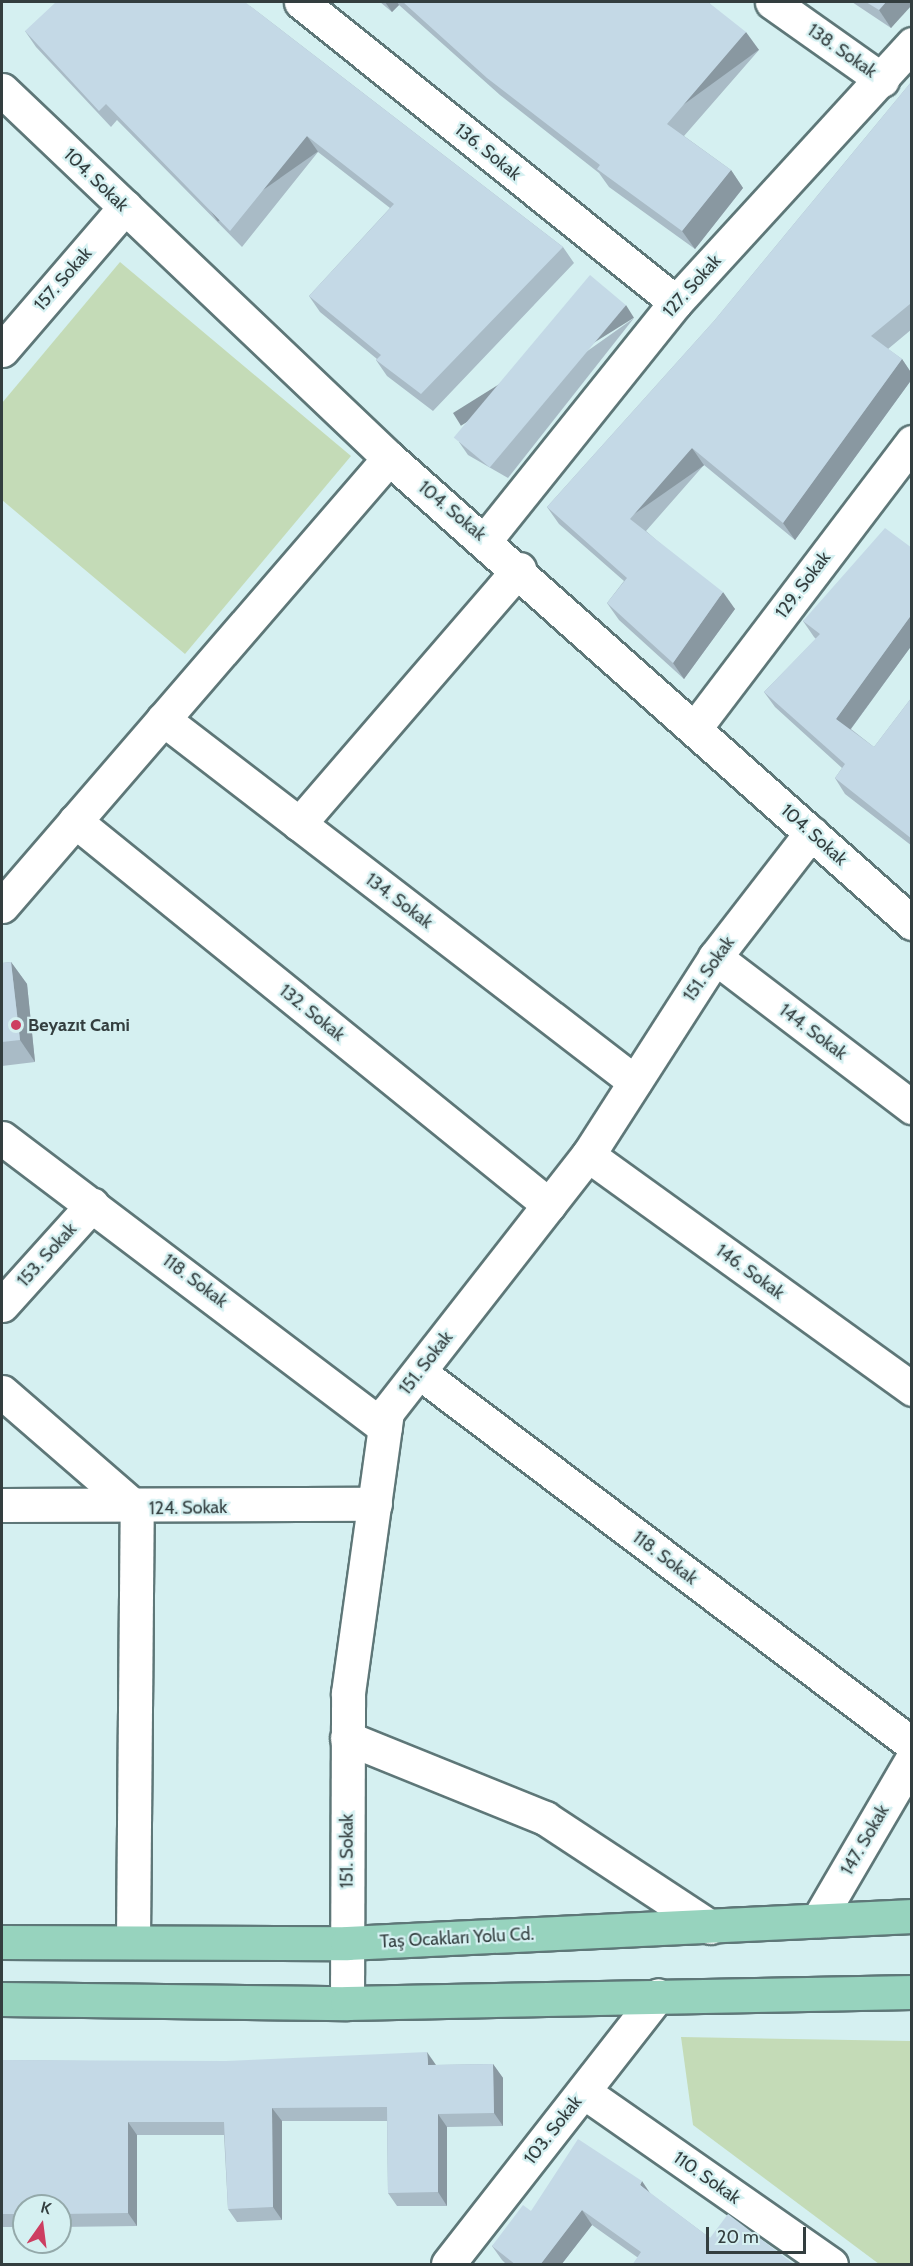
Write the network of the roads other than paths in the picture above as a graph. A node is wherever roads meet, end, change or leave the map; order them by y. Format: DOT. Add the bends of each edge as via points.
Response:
graph roads {
  1 [pos="302,2"];
  2 [pos="772,2"];
  3 [pos="912,44"];
  4 [pos="882,80"];
  5 [pos="2,90"];
  6 [pos="125,207"];
  7 [pos="676,302"];
  8 [pos="2,350"];
  9 [pos="912,442"];
  10 [pos="389,458"];
  11 [pos="486,539"];
  12 [pos="519,568"];
  13 [pos="163,719"];
  14 [pos="695,728"];
  15 [pos="75,821"];
  16 [pos="299,824"];
  17 [pos="812,833"];
  18 [pos="2,906"];
  19 [pos="912,923"];
  20 [pos="715,957"];
  21 [pos="635,1082"];
  22 [pos="912,1107"];
  23 [pos="2,1138"];
  24 [pos="588,1155"];
  25 [pos="92,1204"];
  26 [pos="549,1205"];
  27 [pos="2,1305"];
  28 [pos="419,1372"];
  29 [pos="912,1389"];
  30 [pos="2,1392"];
  31 [pos="385,1428"];
  32 [pos="375,1504"];
  33 [pos="2,1505"];
  34 [pos="137,1509"];
  35 [pos="346,1738"];
  36 [pos="912,1744"];
  37 [pos="912,1759"];
  38 [pos="912,1916"];
  39 [pos="818,1920"];
  40 [pos="710,1927"];
  41 [pos="133,1939"];
  42 [pos="2,1942"];
  43 [pos="347,1943"];
  44 [pos="909,1990"];
  45 [pos="658,1995"];
  46 [pos="2,1999"];
  47 [pos="347,2003"];
  48 [pos="584,2092"];
  49 [pos="448,2265"];
  50 [pos="831,2265"];
  1 -- 7 [label="street, 136. Sokak"];
  2 -- 4 [label="street, 138. Sokak"];
  3 -- 4 [label="street, 127. Sokak"];
  4 -- 7 [label="street, 127. Sokak"];
  5 -- 6 [label="street, 104. Sokak"];
  6 -- 8 [label="street, 157. Sokak"];
  6 -- 10 [label="street, 104. Sokak"];
  7 -- 11 [label="street, 127. Sokak"];
  9 -- 14 [label="street, 129. Sokak"];
  10 -- 11 [label="street, 104. Sokak"];
  10 -- 13 [label="street"];
  11 -- 12 [label="street, 104. Sokak"];
  12 -- 14 [label="street, 104. Sokak"];
  12 -- 16 [label="street"];
  13 -- 15 [label="street"];
  13 -- 16 [label="street, 134. Sokak"];
  14 -- 17 [label="street, 104. Sokak"];
  15 -- 18 [label="street"];
  15 -- 26 [label="street, 132. Sokak"];
  16 -- 21 [label="street, 134. Sokak"];
  17 -- 19 [label="street, 104. Sokak"];
  17 -- 20 [label="street, 151. Sokak"];
  20 -- 21 [label="street, 151. Sokak"];
  20 -- 22 [label="street, 144. Sokak"];
  21 -- 24 [label="street, 151. Sokak"];
  23 -- 25 [label="street, 118. Sokak"];
  24 -- 26 [label="street, 151. Sokak"];
  24 -- 29 [label="street, 146. Sokak"];
  25 -- 27 [label="street, 153. Sokak"];
  25 -- 31 [label="street, 118. Sokak"];
  26 -- 28 [label="street, 151. Sokak"];
  28 -- 31 [label="street, 151. Sokak" via="387,1412"];
  28 -- 36 [label="street, 118. Sokak"];
  30 -- 34 [label="street"];
  31 -- 32 [label="street, 151. Sokak"];
  32 -- 34 [label="street, 124. Sokak"];
  32 -- 35 [label="street, 151. Sokak"];
  33 -- 34 [label="street, 124. Sokak"];
  34 -- 41 [label="street"];
  35 -- 40 [label="street" via="545,1818"];
  35 -- 43 [label="street, 151. Sokak"];
  37 -- 39 [label="street, 147. Sokak"];
  38 -- 39 [label="main road, Taş Ocakları Yolu Cd."];
  39 -- 40 [label="main road, Taş Ocakları Yolu Cd."];
  40 -- 43 [label="main road, Taş Ocakları Yolu Cd."];
  41 -- 42 [label="main road, Taş Ocakları Yolu Cd."];
  41 -- 43 [label="main road, Taş Ocakları Yolu Cd."];
  43 -- 47 [label="street, 151. Sokak"];
  44 -- 45 [label="main road"];
  45 -- 47 [label="main road"];
  45 -- 48 [label="street, 103. Sokak"];
  46 -- 47 [label="main road"];
  48 -- 49 [label="street, 103. Sokak"];
  48 -- 50 [label="street, 110. Sokak"];
}
